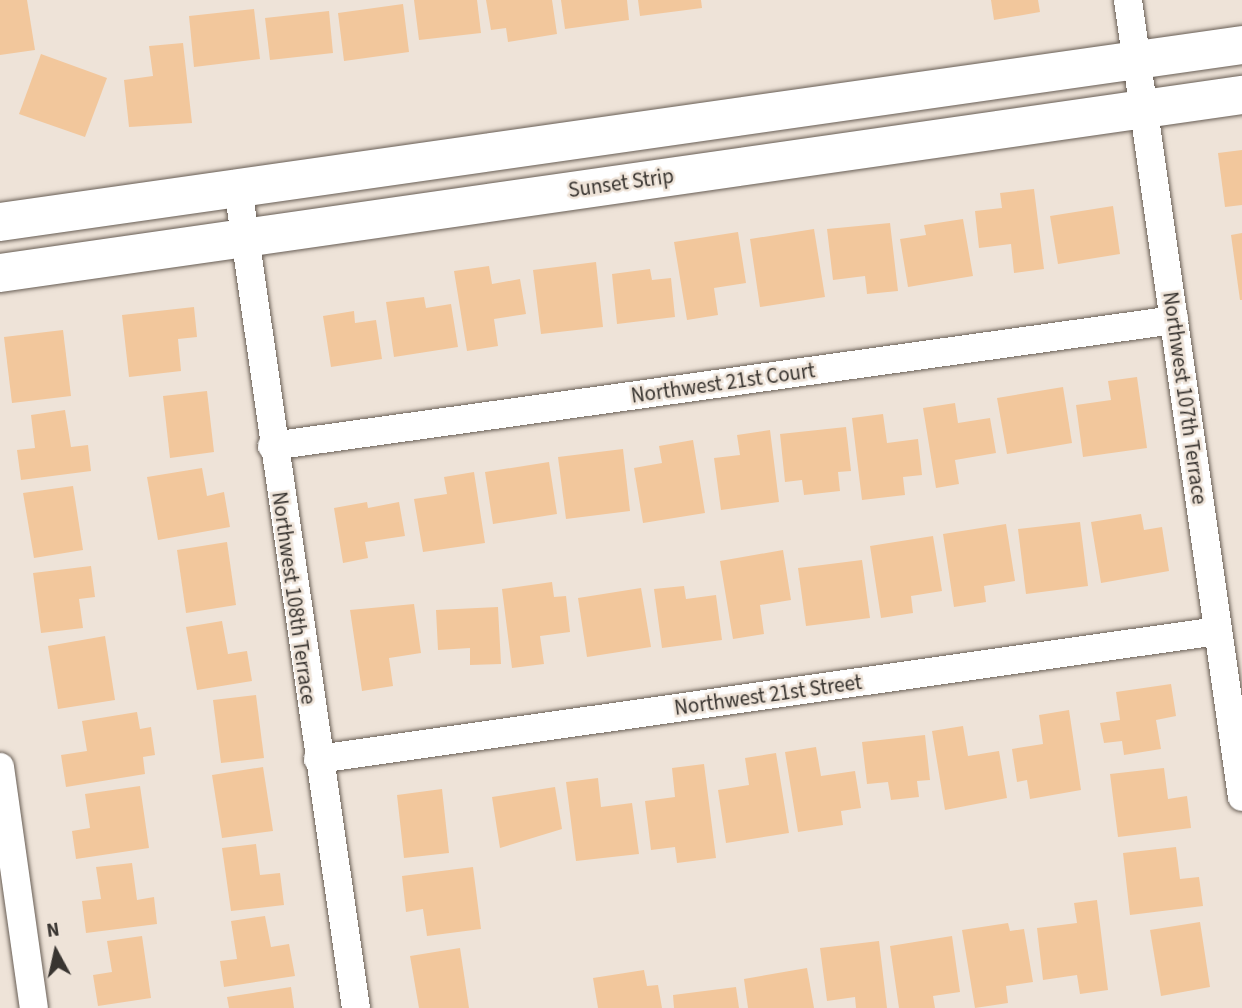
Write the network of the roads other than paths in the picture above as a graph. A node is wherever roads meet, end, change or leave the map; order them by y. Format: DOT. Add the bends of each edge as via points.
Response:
graph roads {
  1 [pos="1128,0"];
  2 [pos="1242,45"];
  3 [pos="1140,60"];
  4 [pos="1242,94"];
  5 [pos="1148,107"];
  6 [pos="238,188"];
  7 [pos="0,222"];
  8 [pos="245,237"];
  9 [pos="0,273"];
  10 [pos="1174,320"];
  11 [pos="272,446"];
  12 [pos="1217,631"];
  13 [pos="318,759"];
  14 [pos="0,766"];
  15 [pos="1242,797"];
  16 [pos="8,885"];
  17 [pos="34,1008"];
  18 [pos="356,1008"];
  1 -- 3 [label="street, Northwest 107th Terrace"];
  2 -- 3 [label="street"];
  3 -- 5 [label="street, Northwest 107th Terrace"];
  3 -- 6 [label="street"];
  4 -- 5 [label="street, Sunset Strip"];
  5 -- 8 [label="street, Sunset Strip"];
  5 -- 10 [label="street, Northwest 107th Terrace"];
  6 -- 7 [label="street"];
  6 -- 8 [label="street, Northwest 108th Terrace"];
  8 -- 9 [label="street, Sunset Strip"];
  8 -- 11 [label="street, Northwest 108th Terrace"];
  10 -- 11 [label="street, Northwest 21st Court"];
  10 -- 12 [label="street, Northwest 107th Terrace"];
  11 -- 13 [label="street, Northwest 108th Terrace"];
  12 -- 13 [label="street, Northwest 21st Street"];
  12 -- 15 [label="street, Northwest 107th Terrace"];
  13 -- 18 [label="street, Northwest 108th Terrace"];
  14 -- 16 [label="street"];
  16 -- 17 [label="street"];
}
